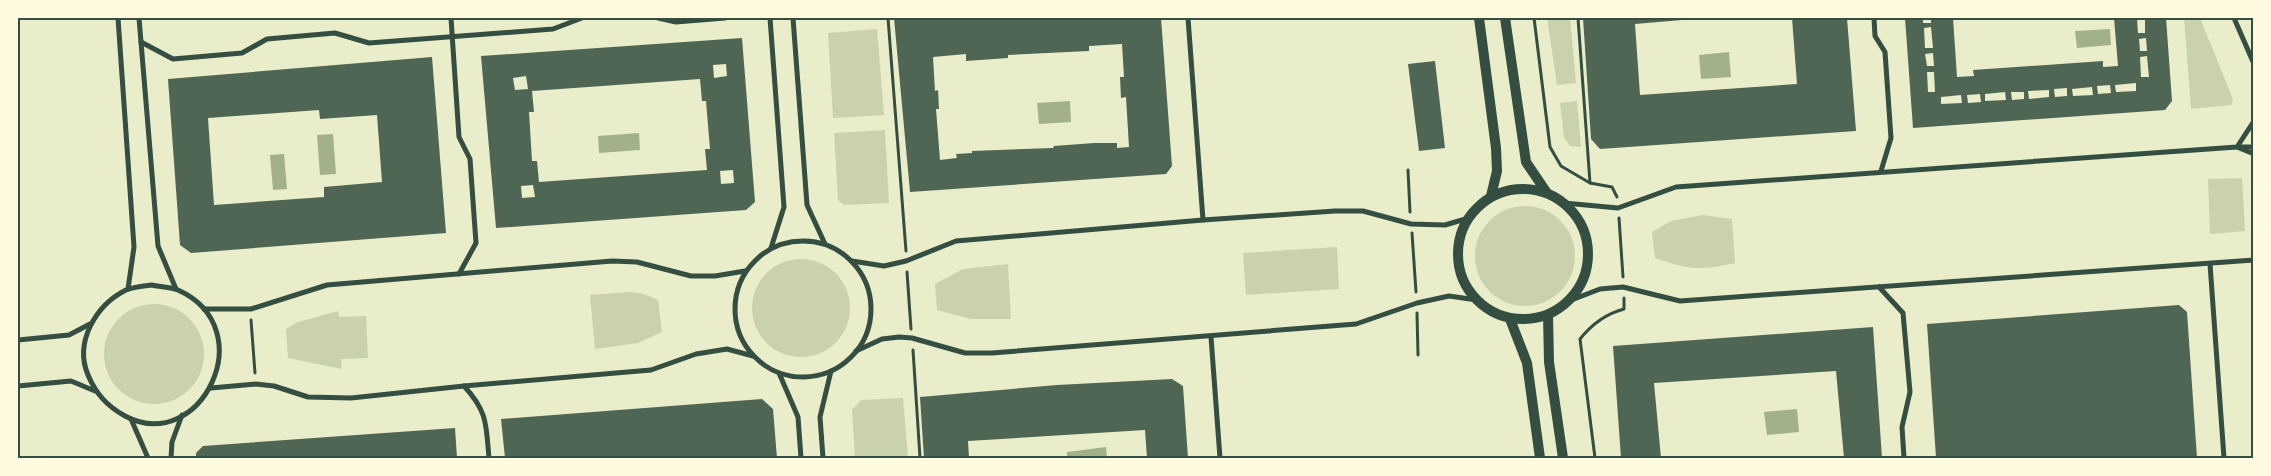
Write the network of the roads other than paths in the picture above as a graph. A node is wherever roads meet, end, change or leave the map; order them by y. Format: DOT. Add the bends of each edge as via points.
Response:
graph roads {
  1 [pos="118,18"];
  2 [pos="139,18"];
  3 [pos="451,18"];
  4 [pos="582,18"];
  5 [pos="658,18"];
  6 [pos="725,18"];
  7 [pos="770,18"];
  8 [pos="793,18"];
  9 [pos="1188,18"];
  10 [pos="1479,18"];
  11 [pos="1505,18"];
  12 [pos="1874,18"];
  13 [pos="2234,18"];
  14 [pos="452,36"];
  15 [pos="141,42"];
  16 [pos="2254,64"];
  17 [pos="2254,121"];
  18 [pos="2237,147"];
  19 [pos="2254,147"];
  20 [pos="2254,154"];
  21 [pos="1881,171"];
  22 [pos="1546,193"];
  23 [pos="1491,196"];
  24 [pos="1564,203"];
  25 [pos="1469,218"];
  26 [pos="1203,220"];
  27 [pos="825,244"];
  28 [pos="771,248"];
  29 [pos="2252,259"];
  30 [pos="852,261"];
  31 [pos="2210,264"];
  32 [pos="745,271"];
  33 [pos="459,274"];
  34 [pos="1879,288"];
  35 [pos="128,289"];
  36 [pos="176,290"];
  37 [pos="1477,300"];
  38 [pos="1569,302"];
  39 [pos="204,309"];
  40 [pos="1548,315"];
  41 [pos="1510,319"];
  42 [pos="91,324"];
  43 [pos="1210,337"];
  44 [pos="18,340"];
  45 [pos="856,351"];
  46 [pos="753,356"];
  47 [pos="831,371"];
  48 [pos="779,373"];
  49 [pos="18,386"];
  50 [pos="464,386"];
  51 [pos="211,388"];
  52 [pos="95,391"];
  53 [pos="182,415"];
  54 [pos="131,419"];
  55 [pos="148,458"];
  56 [pos="171,458"];
  57 [pos="489,458"];
  58 [pos="801,458"];
  59 [pos="823,458"];
  60 [pos="1220,458"];
  61 [pos="1540,458"];
  62 [pos="1563,458"];
  63 [pos="1904,458"];
  64 [pos="2224,458"];
  1 -- 35 [label="street" via="134,247"];
  2 -- 15 [label="street"];
  3 -- 14 [label="street"];
  4 -- 14 [label="street" via="553,28"];
  5 -- 6 [label="street" via="676,22"];
  7 -- 28 [label="street" via="784,207"];
  8 -- 27 [label="street" via="807,205"];
  9 -- 26 [label="street"];
  10 -- 23 [label="main road" via="1496,148"];
  11 -- 22 [label="main road" via="1526,162"];
  12 -- 21 [label="street" via="1875,36 1885,52 1891,138"];
  13 -- 16 [label="street"];
  14 -- 15 [label="street" via="369,43 335,33 267,39 242,53 173,59"];
  14 -- 33 [label="street" via="460,137 470,160 476,244"];
  15 -- 36 [label="street" via="158,246"];
  17 -- 18 [label="street"];
  18 -- 19 [label="street"];
  18 -- 20 [label="street"];
  18 -- 21 [label="street"];
  21 -- 24 [label="street" via="1676,187 1618,208"];
  22 -- 23 [label="main road" via="1515,189"];
  22 -- 24 [label="main road"];
  23 -- 25 [label="main road"];
  24 -- 38 [label="main road" via="1582,224 1589,251 1584,278"];
  25 -- 26 [label="street" via="1445,225 1411,224 1362,211 1335,211"];
  25 -- 37 [label="main road" via="1458,245 1461,275"];
  26 -- 30 [label="street" via="956,241 884,266"];
  27 -- 28 [label="street" via="790,241"];
  27 -- 30 [label="street"];
  28 -- 32 [label="street"];
  29 -- 31 [label="street"];
  30 -- 45 [label="street" via="864,280 870,303 868,328"];
  31 -- 34 [label="street"];
  31 -- 64 [label="street"];
  32 -- 33 [label="street" via="691,276 637,262 612,262"];
  32 -- 46 [label="street" via="735,297 737,328"];
  33 -- 39 [label="street" via="327,285 251,309"];
  34 -- 38 [label="street" via="1680,301 1623,287 1600,289"];
  34 -- 63 [label="street" via="1903,313 1910,392 1902,426"];
  35 -- 36 [label="street" via="152,285"];
  35 -- 42 [label="street" via="106,303"];
  36 -- 39 [label="street" via="191,297"];
  37 -- 41 [label="main road" via="1492,312"];
  37 -- 43 [label="street" via="1449,296 1356,324"];
  38 -- 40 [label="main road"];
  39 -- 51 [label="street" via="215,326 220,347 219,368"];
  40 -- 41 [label="main road" via="1530,320"];
  40 -- 62 [label="main road" via="1549,362"];
  41 -- 61 [label="main road" via="1527,363"];
  42 -- 44 [label="street" via="69,336"];
  42 -- 52 [label="street" via="84,346 86,369"];
  43 -- 45 [label="street" via="992,353 965,352 912,338 882,339"];
  43 -- 60 [label="street"];
  45 -- 47 [label="street"];
  46 -- 48 [label="street"];
  46 -- 50 [label="street" via="728,349 696,354 651,370"];
  47 -- 48 [label="street" via="803,378"];
  47 -- 59 [label="street" via="820,417"];
  48 -- 58 [label="street" via="798,417"];
  49 -- 52 [label="street" via="71,381"];
  50 -- 51 [label="street" via="351,398 308,397 256,384"];
  50 -- 57 [label="street" via="478,401 485,418"];
  51 -- 53 [label="street" via="198,404"];
  52 -- 54 [label="street" via="110,408"];
  53 -- 54 [label="street" via="158,424"];
  53 -- 56 [label="street" via="172,442"];
  54 -- 55 [label="street"];
}
